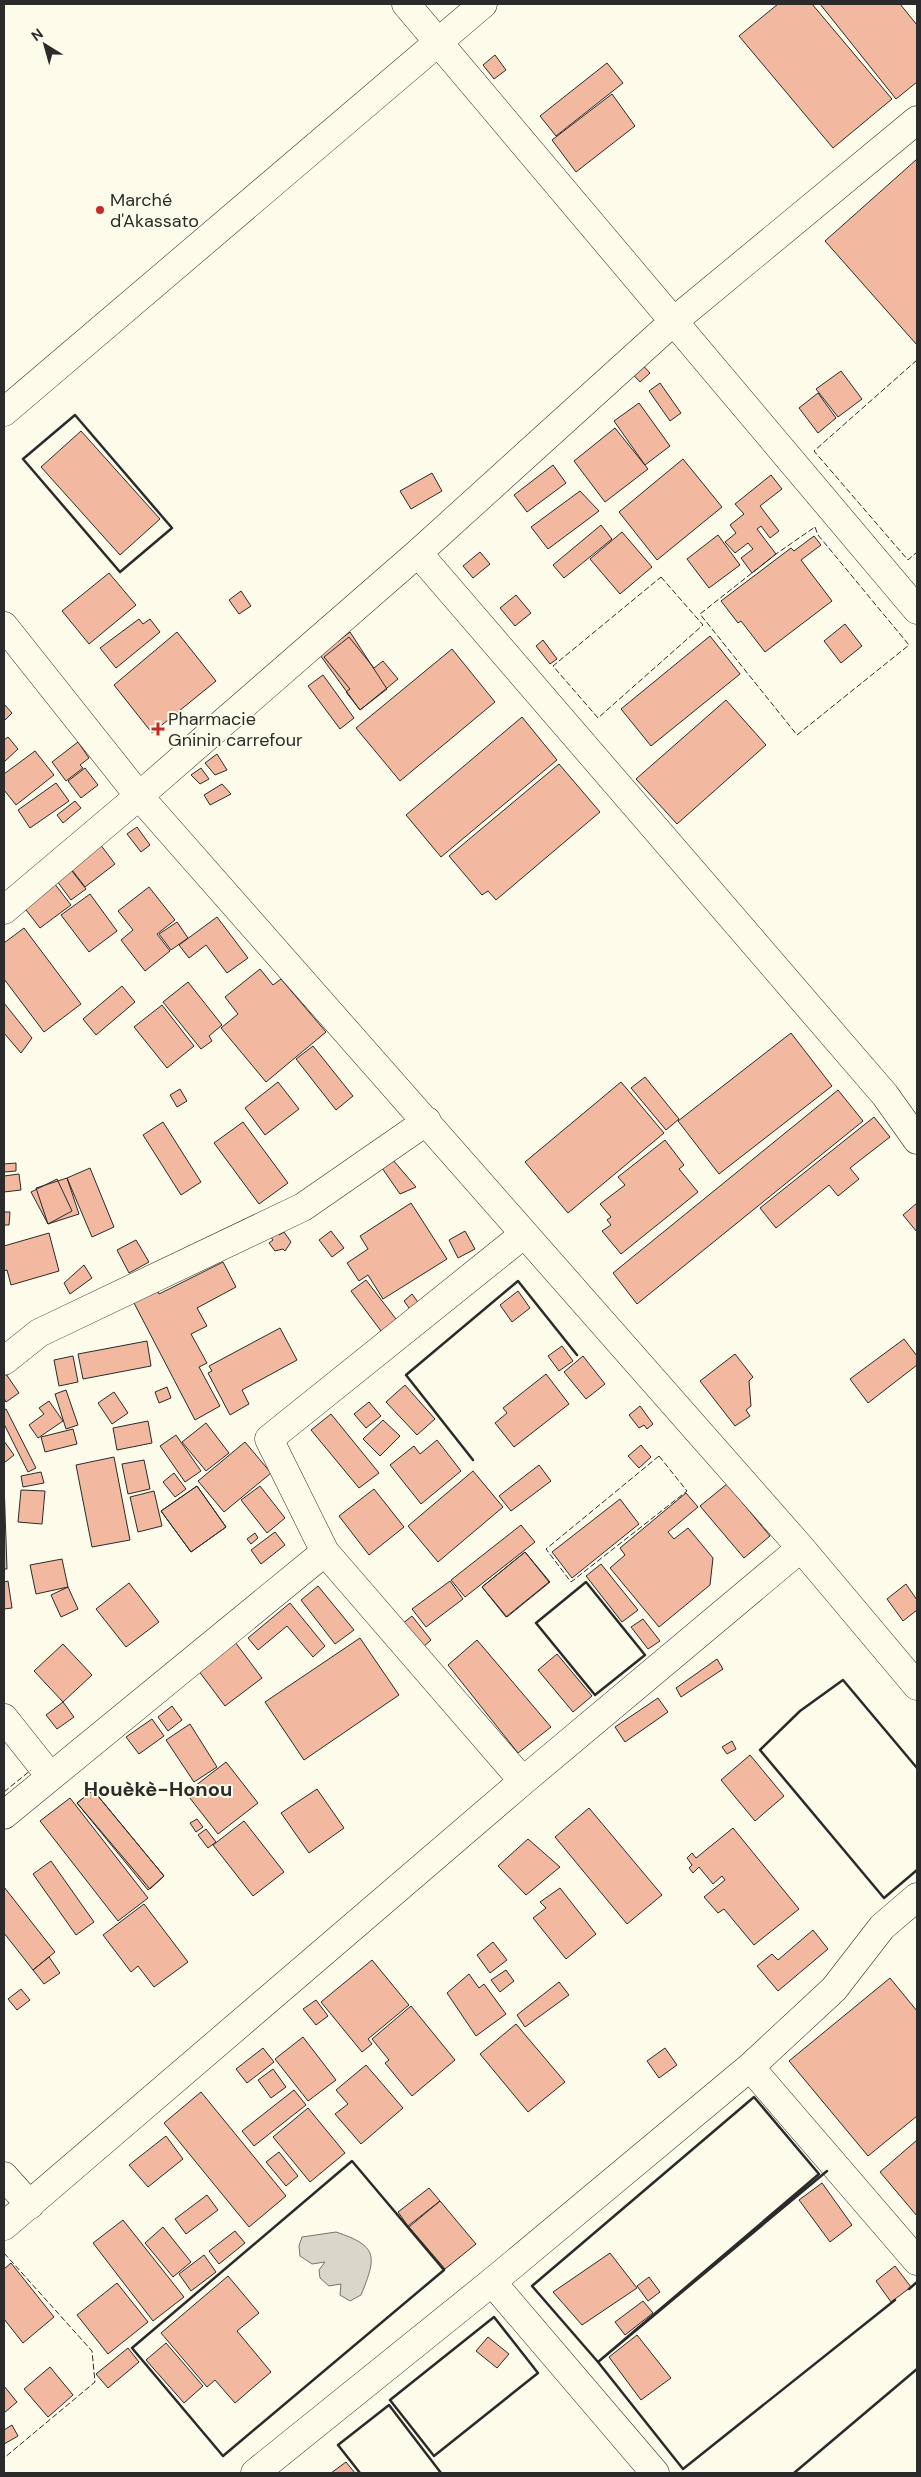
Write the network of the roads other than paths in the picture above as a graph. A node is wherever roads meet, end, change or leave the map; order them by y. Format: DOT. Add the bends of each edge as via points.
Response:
graph roads {
  1 [pos="406,4"];
  2 [pos="483,4"];
  3 [pos="439,43"];
  4 [pos="917,120"];
  5 [pos="674,321"];
  6 [pos="4,412"];
  7 [pos="418,553"];
  8 [pos="917,610"];
  9 [pos="4,626"];
  10 [pos="139,796"];
  11 [pos="4,910"];
  12 [pos="427,1121"];
  13 [pos="917,1140"];
  14 [pos="523,1234"];
  15 [pos="4,1361"];
  16 [pos="801,1548"];
  17 [pos="325,1552"];
  18 [pos="917,1686"];
  19 [pos="4,1718"];
  20 [pos="50,1776"];
  21 [pos="523,1781"];
  22 [pos="4,1815"];
  23 [pos="917,1897"];
  24 [pos="750,2067"];
  25 [pos="4,2176"];
  26 [pos="30,2205"];
  27 [pos="4,2226"];
  28 [pos="917,2261"];
  29 [pos="492,2282"];
  30 [pos="254,2473"];
  31 [pos="655,2473"];
  1 -- 3 [label="street"];
  2 -- 3 [label="street"];
  3 -- 5 [label="street"];
  3 -- 6 [label="street"];
  4 -- 5 [label="street"];
  5 -- 7 [label="street"];
  5 -- 8 [label="street"];
  7 -- 10 [label="street"];
  7 -- 13 [label="street" via="885,1095"];
  9 -- 10 [label="street"];
  10 -- 11 [label="street"];
  10 -- 12 [label="street"];
  12 -- 14 [label="street"];
  12 -- 15 [label="street" via="303,1207 39,1333"];
  14 -- 16 [label="street"];
  14 -- 17 [label="street" via="269,1439"];
  16 -- 18 [label="street"];
  16 -- 21 [label="street"];
  17 -- 20 [label="street"];
  17 -- 21 [label="street"];
  19 -- 20 [label="street"];
  20 -- 22 [label="street"];
  21 -- 26 [label="street"];
  23 -- 24 [label="street" via="882,1927 834,1989"];
  24 -- 28 [label="street"];
  24 -- 29 [label="street"];
  25 -- 26 [label="street"];
  26 -- 27 [label="street"];
  29 -- 30 [label="street"];
  29 -- 31 [label="street"];
}
